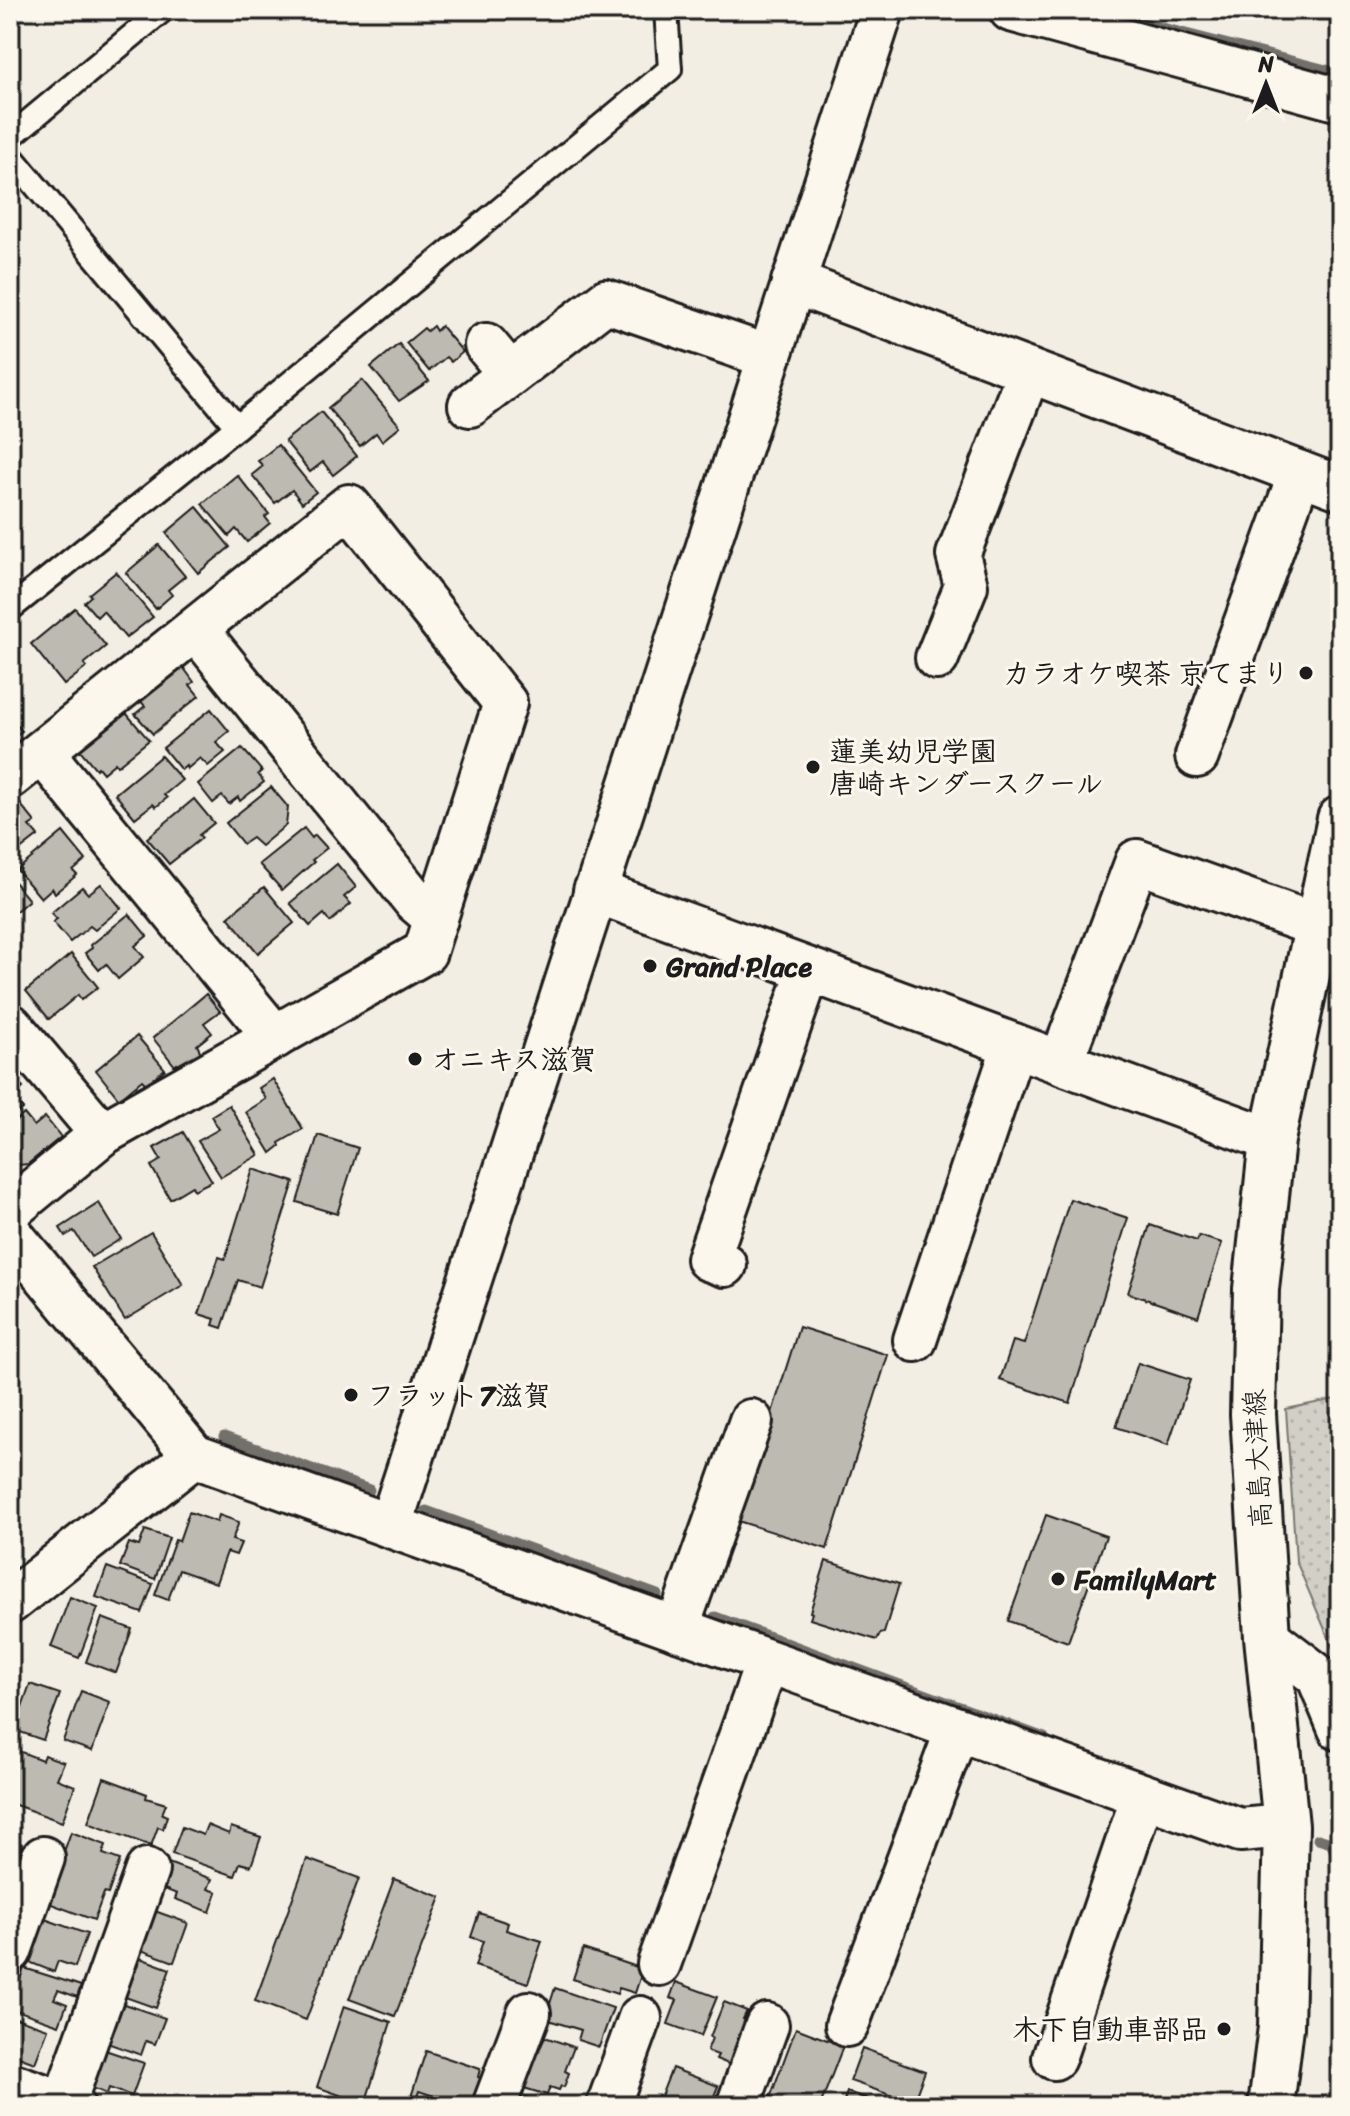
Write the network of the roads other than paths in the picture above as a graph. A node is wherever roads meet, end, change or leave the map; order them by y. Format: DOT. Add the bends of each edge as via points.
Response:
graph roads {
  1 [pos="163,10"];
  2 [pos="666,10"];
  3 [pos="882,10"];
  4 [pos="1011,10"];
  5 [pos="1340,100"];
  6 [pos="10,137"];
  7 [pos="10,155"];
  8 [pos="793,282"];
  9 [pos="769,357"];
  10 [pos="1029,371"];
  11 [pos="470,405"];
  12 [pos="237,427"];
  13 [pos="1300,473"];
  14 [pos="1340,488"];
  15 [pos="10,609"];
  16 [pos="196,629"];
  17 [pos="937,658"];
  18 [pos="1197,756"];
  19 [pos="26,765"];
  20 [pos="1340,819"];
  21 [pos="595,891"];
  22 [pos="436,919"];
  23 [pos="1318,926"];
  24 [pos="809,970"];
  25 [pos="10,1025"];
  26 [pos="275,1037"];
  27 [pos="1014,1045"];
  28 [pos="1061,1062"];
  29 [pos="102,1134"];
  30 [pos="1272,1140"];
  31 [pos="10,1210"];
  32 [pos="10,1233"];
  33 [pos="725,1265"];
  34 [pos="915,1340"];
  35 [pos="751,1421"];
  36 [pos="194,1456"];
  37 [pos="390,1526"];
  38 [pos="10,1602"];
  39 [pos="677,1629"];
  40 [pos="1267,1637"];
  41 [pos="767,1662"];
  42 [pos="1340,1729"];
  43 [pos="957,1730"];
  44 [pos="1143,1796"];
  45 [pos="1286,1826"];
  46 [pos="43,1858"];
  47 [pos="147,1870"];
  48 [pos="10,1951"];
  49 [pos="659,1964"];
  50 [pos="529,2013"];
  51 [pos="640,2018"];
  52 [pos="767,2025"];
  53 [pos="847,2025"];
  54 [pos="1054,2058"];
  55 [pos="10,2084"];
  56 [pos="68,2104"];
  57 [pos="494,2106"];
  58 [pos="608,2106"];
  59 [pos="738,2106"];
  60 [pos="1271,2106"];
  1 -- 6 [label="lane"];
  2 -- 12 [label="lane" via="670,69"];
  3 -- 8 [label="street"];
  4 -- 5 [label="street"];
  7 -- 12 [label="lane"];
  8 -- 9 [label="street"];
  8 -- 10 [label="street"];
  9 -- 11 [label="street" via="606,301 498,360"];
  9 -- 21 [label="street"];
  10 -- 13 [label="street"];
  10 -- 17 [label="street" via="958,555 966,586"];
  12 -- 15 [label="lane"];
  13 -- 14 [label="street"];
  13 -- 18 [label="street"];
  16 -- 19 [label="street"];
  16 -- 22 [label="street" via="415,901"];
  16 -- 22 [label="street" via="349,506 505,703"];
  19 -- 26 [label="street"];
  20 -- 23 [label="main road, 高島大津線"];
  21 -- 24 [label="street"];
  21 -- 37 [label="street"];
  22 -- 26 [label="street" via="425,952"];
  23 -- 28 [label="street" via="1137,861"];
  23 -- 30 [label="main road, 高島大津線"];
  24 -- 27 [label="street"];
  24 -- 33 [label="street" via="708,1259"];
  25 -- 29 [label="street"];
  26 -- 29 [label="street"];
  27 -- 28 [label="street"];
  27 -- 34 [label="street"];
  28 -- 30 [label="street"];
  29 -- 31 [label="street"];
  30 -- 40 [label="main road, 高島大津線" via="1256,1289 1253,1414"];
  32 -- 36 [label="street"];
  35 -- 39 [label="street"];
  36 -- 37 [label="street"];
  36 -- 38 [label="street"];
  37 -- 39 [label="street"];
  39 -- 41 [label="street"];
  40 -- 42 [label="street" via="1318,1676"];
  40 -- 45 [label="main road, 高島大津線"];
  41 -- 43 [label="street"];
  41 -- 49 [label="street"];
  43 -- 44 [label="street"];
  43 -- 53 [label="street"];
  44 -- 45 [label="street" via="1240,1830"];
  44 -- 54 [label="street"];
  45 -- 60 [label="main road, 高島大津線" via="1281,2027"];
  46 -- 48 [label="street"];
  47 -- 56 [label="street"];
  50 -- 57 [label="street"];
  51 -- 58 [label="street"];
  52 -- 59 [label="street"];
  55 -- 56 [label="street"];
}
